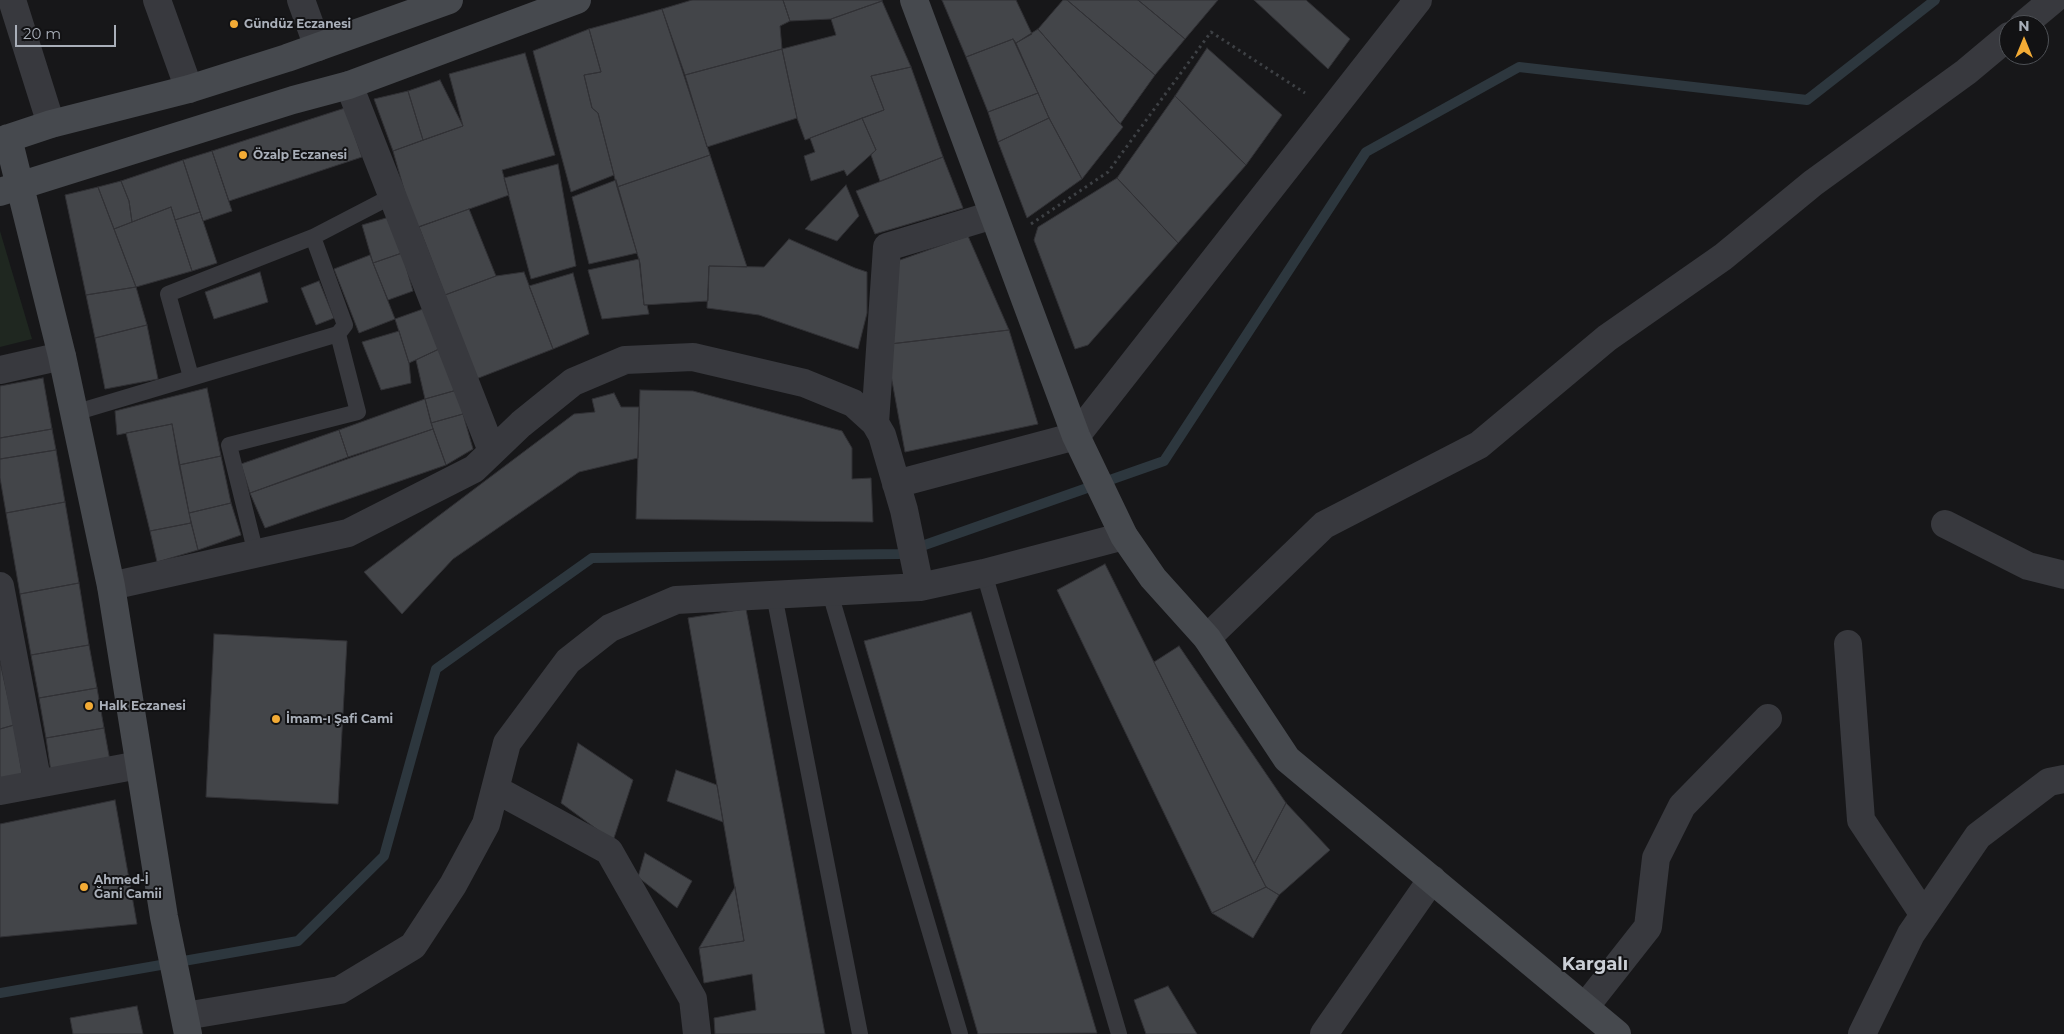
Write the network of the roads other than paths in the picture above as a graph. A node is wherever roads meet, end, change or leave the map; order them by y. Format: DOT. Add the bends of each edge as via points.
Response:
graph roads {
  1 [pos="12,0"];
  2 [pos="157,0"];
  3 [pos="301,0"];
  4 [pos="577,0"];
  5 [pos="914,0"];
  6 [pos="1418,0"];
  7 [pos="2052,0"];
  8 [pos="435,2"];
  9 [pos="2034,15"];
  10 [pos="1999,44"];
  11 [pos="318,47"];
  12 [pos="349,85"];
  13 [pos="189,89"];
  14 [pos="51,124"];
  15 [pos="4,140"];
  16 [pos="10,189"];
  17 [pos="392,196"];
  18 [pos="993,215"];
  19 [pos="313,237"];
  20 [pos="338,334"];
  21 [pos="62,356"];
  22 [pos="0,370"];
  23 [pos="191,377"];
  24 [pos="74,413"];
  25 [pos="875,423"];
  26 [pos="1076,436"];
  27 [pos="492,451"];
  28 [pos="896,484"];
  29 [pos="1945,524"];
  30 [pos="1124,536"];
  31 [pos="256,554"];
  32 [pos="984,573"];
  33 [pos="2064,575"];
  34 [pos="0,586"];
  35 [pos="111,586"];
  36 [pos="920,587"];
  37 [pos="830,593"];
  38 [pos="774,595"];
  39 [pos="1207,638"];
  40 [pos="1848,644"];
  41 [pos="1768,718"];
  42 [pos="139,765"];
  43 [pos="2064,779"];
  44 [pos="38,784"];
  45 [pos="495,789"];
  46 [pos="0,791"];
  47 [pos="1432,879"];
  48 [pos="1924,915"];
  49 [pos="1585,1007"];
  50 [pos="185,1017"];
  51 [pos="697,1034"];
  52 [pos="860,1034"];
  53 [pos="960,1034"];
  54 [pos="1119,1034"];
  55 [pos="1324,1034"];
  56 [pos="1617,1034"];
  57 [pos="1862,1034"];
  1 -- 14 [label="street"];
  2 -- 13 [label="street"];
  3 -- 11 [label="street"];
  4 -- 12 [label="street"];
  5 -- 18 [label="street"];
  6 -- 26 [label="street"];
  7 -- 9 [label="street"];
  8 -- 11 [label="street"];
  10 -- 39 [label="street" via="1813,183 1723,257 1607,338 1479,445 1324,525"];
  11 -- 13 [label="street"];
  12 -- 16 [label="street"];
  12 -- 17 [label="street"];
  13 -- 14 [label="street"];
  14 -- 15 [label="street"];
  15 -- 16 [label="street"];
  16 -- 21 [label="street"];
  17 -- 19 [label="lane"];
  17 -- 27 [label="street"];
  18 -- 25 [label="street" via="887,247"];
  18 -- 26 [label="street"];
  19 -- 20 [label="lane" via="345,325"];
  19 -- 23 [label="lane" via="168,294"];
  20 -- 23 [label="lane"];
  20 -- 31 [label="lane" via="358,412 229,445"];
  21 -- 22 [label="street"];
  21 -- 24 [label="street"];
  23 -- 24 [label="lane"];
  24 -- 35 [label="street"];
  25 -- 27 [label="street" via="853,403 804,383 693,357 624,360 573,382"];
  25 -- 28 [label="street" via="882,435"];
  26 -- 28 [label="street"];
  26 -- 30 [label="street"];
  27 -- 31 [label="street" via="474,469 348,533"];
  28 -- 36 [label="street"];
  29 -- 33 [label="street" via="2028,566"];
  30 -- 32 [label="street"];
  30 -- 39 [label="street" via="1152,578"];
  31 -- 35 [label="street"];
  32 -- 36 [label="street"];
  32 -- 54 [label="lane"];
  34 -- 44 [label="street"];
  35 -- 42 [label="street"];
  36 -- 37 [label="street"];
  37 -- 38 [label="street"];
  37 -- 53 [label="lane"];
  38 -- 45 [label="street" via="676,600 610,628 568,661 507,743"];
  38 -- 52 [label="lane"];
  39 -- 47 [label="street" via="1287,759"];
  40 -- 48 [label="street" via="1860,820"];
  41 -- 49 [label="street" via="1682,806 1656,858 1648,927"];
  42 -- 44 [label="street"];
  42 -- 50 [label="street" via="164,917"];
  43 -- 48 [label="street" via="2049,782 1978,836"];
  44 -- 46 [label="street"];
  45 -- 50 [label="street" via="486,824 453,885 412,946 340,990"];
  45 -- 51 [label="street" via="609,851 693,999"];
  47 -- 49 [label="street"];
  47 -- 55 [label="street"];
  48 -- 57 [label="street" via="1910,934"];
  49 -- 56 [label="street"];
}
